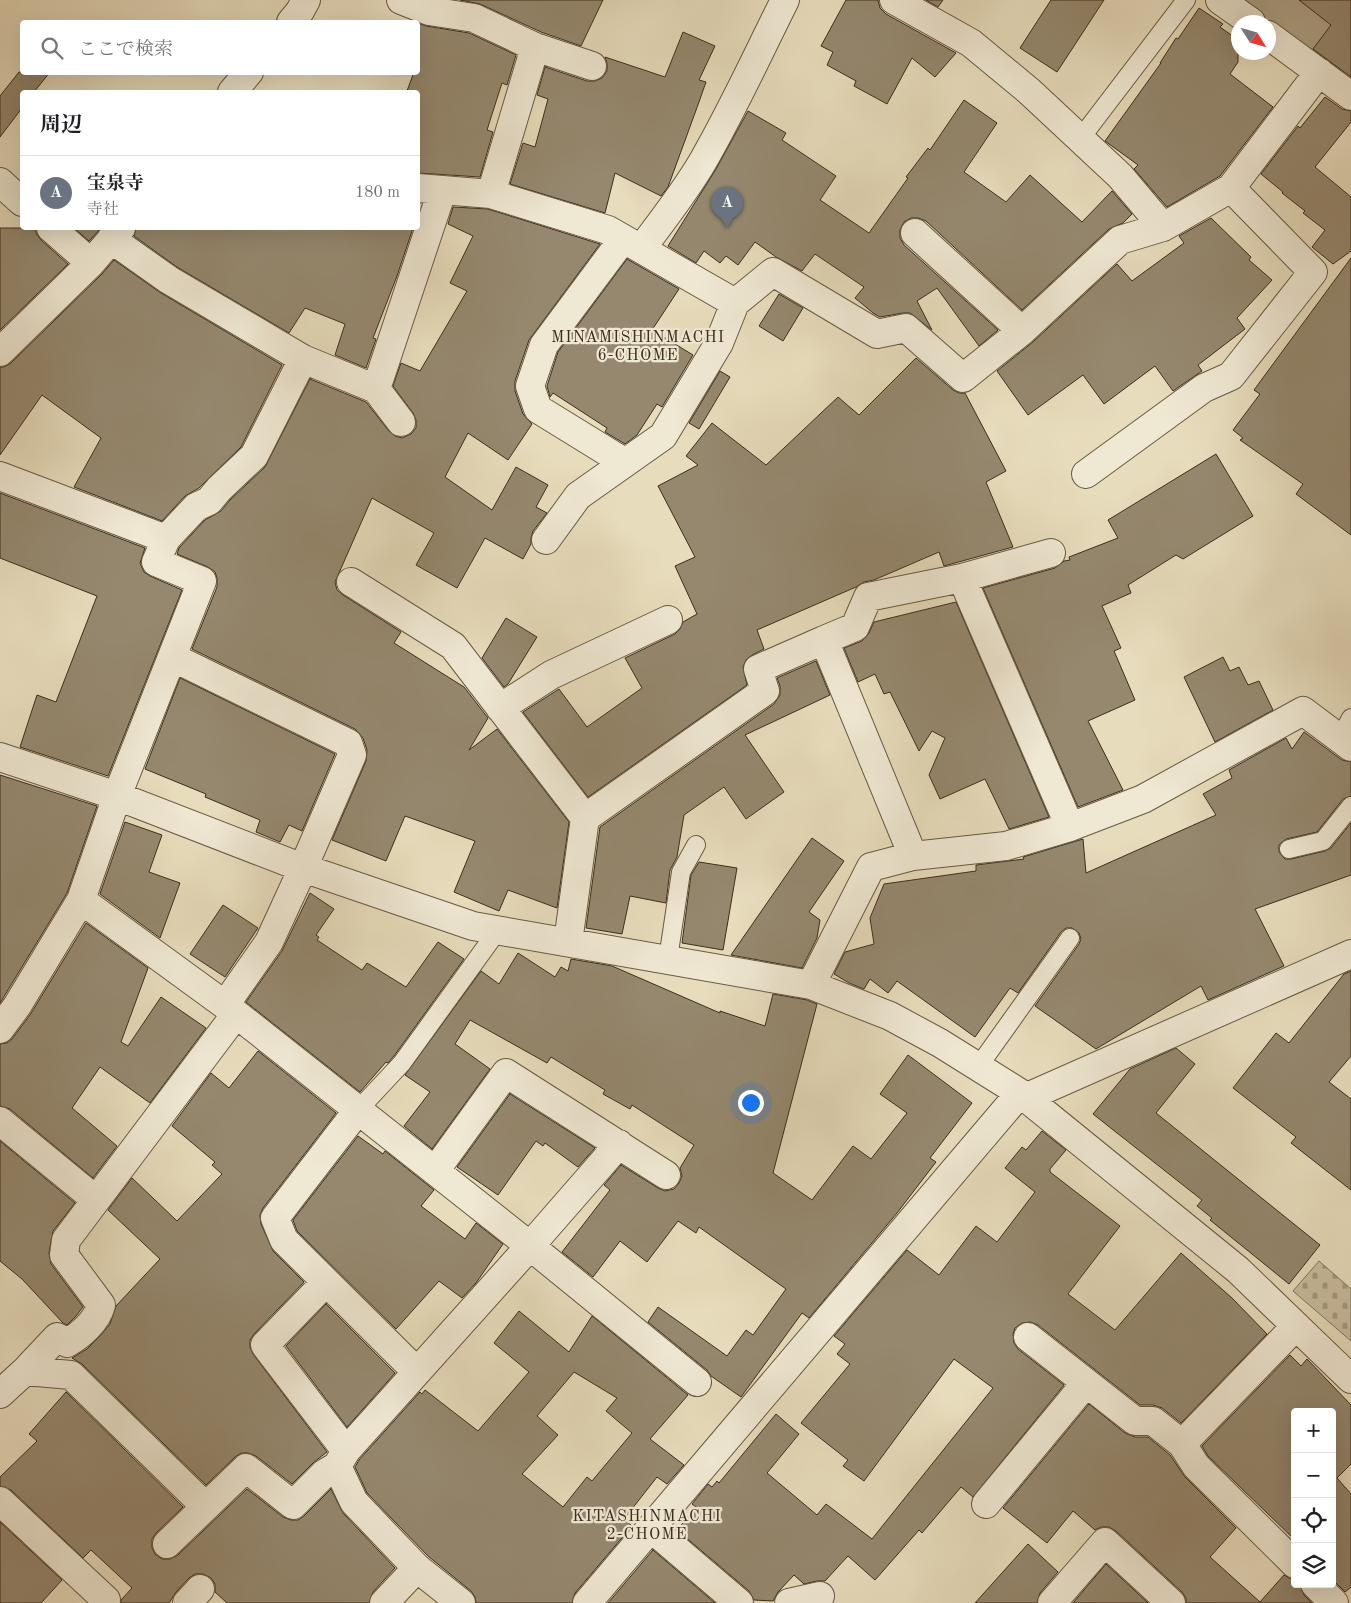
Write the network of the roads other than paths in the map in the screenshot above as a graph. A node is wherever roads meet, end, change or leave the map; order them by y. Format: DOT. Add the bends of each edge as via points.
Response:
graph roads {
  1 [pos="401,0"];
  2 [pos="785,0"];
  3 [pos="894,0"];
  4 [pos="1186,0"];
  5 [pos="479,9"];
  6 [pos="1276,41"];
  7 [pos="535,47"];
  8 [pos="592,66"];
  9 [pos="1319,72"];
  10 [pos="246,75"];
  11 [pos="234,90"];
  12 [pos="1351,96"];
  13 [pos="1080,139"];
  14 [pos="0,182"];
  15 [pos="1231,188"];
  16 [pos="430,190"];
  17 [pos="491,194"];
  18 [pos="20,200"];
  19 [pos="420,227"];
  20 [pos="1164,228"];
  21 [pos="53,230"];
  22 [pos="419,230"];
  23 [pos="116,233"];
  24 [pos="915,233"];
  25 [pos="632,244"];
  26 [pos="91,263"];
  27 [pos="735,303"];
  28 [pos="1022,331"];
  29 [pos="0,352"];
  30 [pos="303,359"];
  31 [pos="376,389"];
  32 [pos="401,422"];
  33 [pos="624,462"];
  34 [pos="1086,474"];
  35 [pos="0,476"];
  36 [pos="166,539"];
  37 [pos="546,540"];
  38 [pos="1051,553"];
  39 [pos="962,578"];
  40 [pos="351,582"];
  41 [pos="668,620"];
  42 [pos="824,640"];
  43 [pos="172,657"];
  44 [pos="500,708"];
  45 [pos="1347,735"];
  46 [pos="0,757"];
  47 [pos="117,796"];
  48 [pos="1351,806"];
  49 [pos="585,818"];
  50 [pos="1070,828"];
  51 [pos="696,845"];
  52 [pos="1289,849"];
  53 [pos="914,856"];
  54 [pos="303,868"];
  55 [pos="81,900"];
  56 [pos="498,930"];
  57 [pos="1070,938"];
  58 [pos="568,942"];
  59 [pos="1351,954"];
  60 [pos="668,959"];
  61 [pos="811,985"];
  62 [pos="231,1010"];
  63 [pos="0,1029"];
  64 [pos="978,1067"];
  65 [pos="1023,1096"];
  66 [pos="358,1110"];
  67 [pos="0,1121"];
  68 [pos="619,1144"];
  69 [pos="435,1171"];
  70 [pos="666,1175"];
  71 [pos="96,1200"];
  72 [pos="530,1246"];
  73 [pos="326,1282"];
  74 [pos="1296,1326"];
  75 [pos="1028,1337"];
  76 [pos="25,1371"];
  77 [pos="417,1372"];
  78 [pos="1351,1379"];
  79 [pos="697,1382"];
  80 [pos="1086,1383"];
  81 [pos="0,1394"];
  82 [pos="1182,1444"];
  83 [pos="342,1458"];
  84 [pos="0,1501"];
  85 [pos="986,1504"];
  86 [pos="205,1506"];
  87 [pos="652,1528"];
  88 [pos="167,1544"];
  89 [pos="1291,1560"];
  90 [pos="417,1568"];
  91 [pos="1319,1588"];
  92 [pos="820,1596"];
  93 [pos="106,1600"];
  94 [pos="1351,1600"];
  95 [pos="384,1603"];
  96 [pos="462,1603"];
  97 [pos="587,1603"];
  98 [pos="739,1603"];
  99 [pos="789,1603"];
  100 [pos="1052,1603"];
  101 [pos="1171,1603"];
  102 [pos="1334,1603"];
  103 [pos="1348,1603"];
  1 -- 5 [label="street" via="429,11"];
  2 -- 25 [label="street" via="702,162 664,219"];
  3 -- 13 [label="street" via="971,43"];
  4 -- 13 [label="lane"];
  5 -- 7 [label="street"];
  6 -- 9 [label="street"];
  7 -- 8 [label="street"];
  7 -- 17 [label="street"];
  9 -- 12 [label="street"];
  9 -- 15 [label="street"];
  10 -- 11 [label="street"];
  13 -- 20 [label="street" via="1120,176"];
  14 -- 18 [label="street"];
  15 -- 20 [label="street"];
  15 -- 34 [label="street" via="1313,272 1231,376 1204,388"];
  16 -- 17 [label="street"];
  16 -- 19 [label="street"];
  17 -- 25 [label="street" via="608,230"];
  20 -- 28 [label="street" via="1120,240"];
  21 -- 26 [label="street"];
  22 -- 31 [label="street"];
  23 -- 26 [label="street"];
  23 -- 30 [label="street" via="169,280"];
  24 -- 28 [label="street"];
  25 -- 27 [label="street"];
  25 -- 33 [label="street" via="544,345 530,386 538,409"];
  26 -- 29 [label="street"];
  27 -- 28 [label="street" via="773,272 877,334 906,328 963,378"];
  27 -- 33 [label="street" via="719,343 663,436"];
  30 -- 31 [label="street"];
  30 -- 36 [label="street" via="254,456"];
  31 -- 32 [label="street"];
  33 -- 37 [label="street" via="578,496"];
  35 -- 36 [label="street"];
  36 -- 43 [label="street" via="156,562 202,581"];
  38 -- 39 [label="street"];
  39 -- 42 [label="street" via="868,597 855,627"];
  39 -- 50 [label="street"];
  40 -- 44 [label="street" via="453,646"];
  41 -- 44 [label="street" via="551,675"];
  42 -- 49 [label="street" via="758,669 765,691"];
  42 -- 53 [label="street"];
  43 -- 47 [label="street"];
  43 -- 54 [label="street" via="348,743 352,755"];
  44 -- 49 [label="street"];
  45 -- 50 [label="street" via="1303,711 1143,799"];
  46 -- 47 [label="street"];
  47 -- 54 [label="street"];
  47 -- 55 [label="street"];
  48 -- 52 [label="lane" via="1323,841"];
  49 -- 58 [label="street"];
  50 -- 53 [label="street" via="1006,846"];
  51 -- 60 [label="lane" via="681,872"];
  53 -- 61 [label="street" via="871,867"];
  54 -- 56 [label="street" via="473,926"];
  54 -- 62 [label="street" via="270,942"];
  55 -- 62 [label="street"];
  55 -- 63 [label="street"];
  56 -- 58 [label="street"];
  56 -- 66 [label="lane" via="402,1063"];
  57 -- 64 [label="lane"];
  58 -- 60 [label="street"];
  59 -- 65 [label="street"];
  60 -- 61 [label="street"];
  61 -- 64 [label="street" via="890,1016"];
  62 -- 66 [label="street"];
  62 -- 71 [label="street"];
  64 -- 65 [label="street"];
  65 -- 74 [label="street" via="1238,1270"];
  65 -- 87 [label="street"];
  66 -- 69 [label="street"];
  66 -- 73 [label="street" via="275,1218 284,1240"];
  67 -- 71 [label="street"];
  68 -- 69 [label="street" via="506,1073"];
  68 -- 70 [label="street"];
  68 -- 72 [label="street"];
  69 -- 72 [label="street"];
  71 -- 76 [label="street" via="66,1240 64,1255 101,1306 98,1316 75,1338 67,1342 57,1337"];
  72 -- 77 [label="street"];
  72 -- 79 [label="street"];
  73 -- 77 [label="street"];
  73 -- 83 [label="street" via="265,1345"];
  74 -- 78 [label="street"];
  74 -- 82 [label="street"];
  75 -- 80 [label="street"];
  76 -- 81 [label="street"];
  76 -- 86 [label="street" via="71,1374"];
  77 -- 83 [label="street"];
  80 -- 82 [label="street" via="1135,1421 1153,1421"];
  80 -- 85 [label="street"];
  82 -- 89 [label="street" via="1196,1466"];
  83 -- 86 [label="street" via="293,1505 246,1468"];
  83 -- 90 [label="street" via="354,1502"];
  84 -- 93 [label="street"];
  86 -- 88 [label="street"];
  87 -- 97 [label="street"];
  87 -- 98 [label="street"];
  90 -- 95 [label="street"];
  90 -- 96 [label="street"];
  91 -- 102 [label="street"];
  92 -- 99 [label="street"];
  94 -- 103 [label="street"];
  100 -- 101 [label="street" via="1106,1542"];
}
